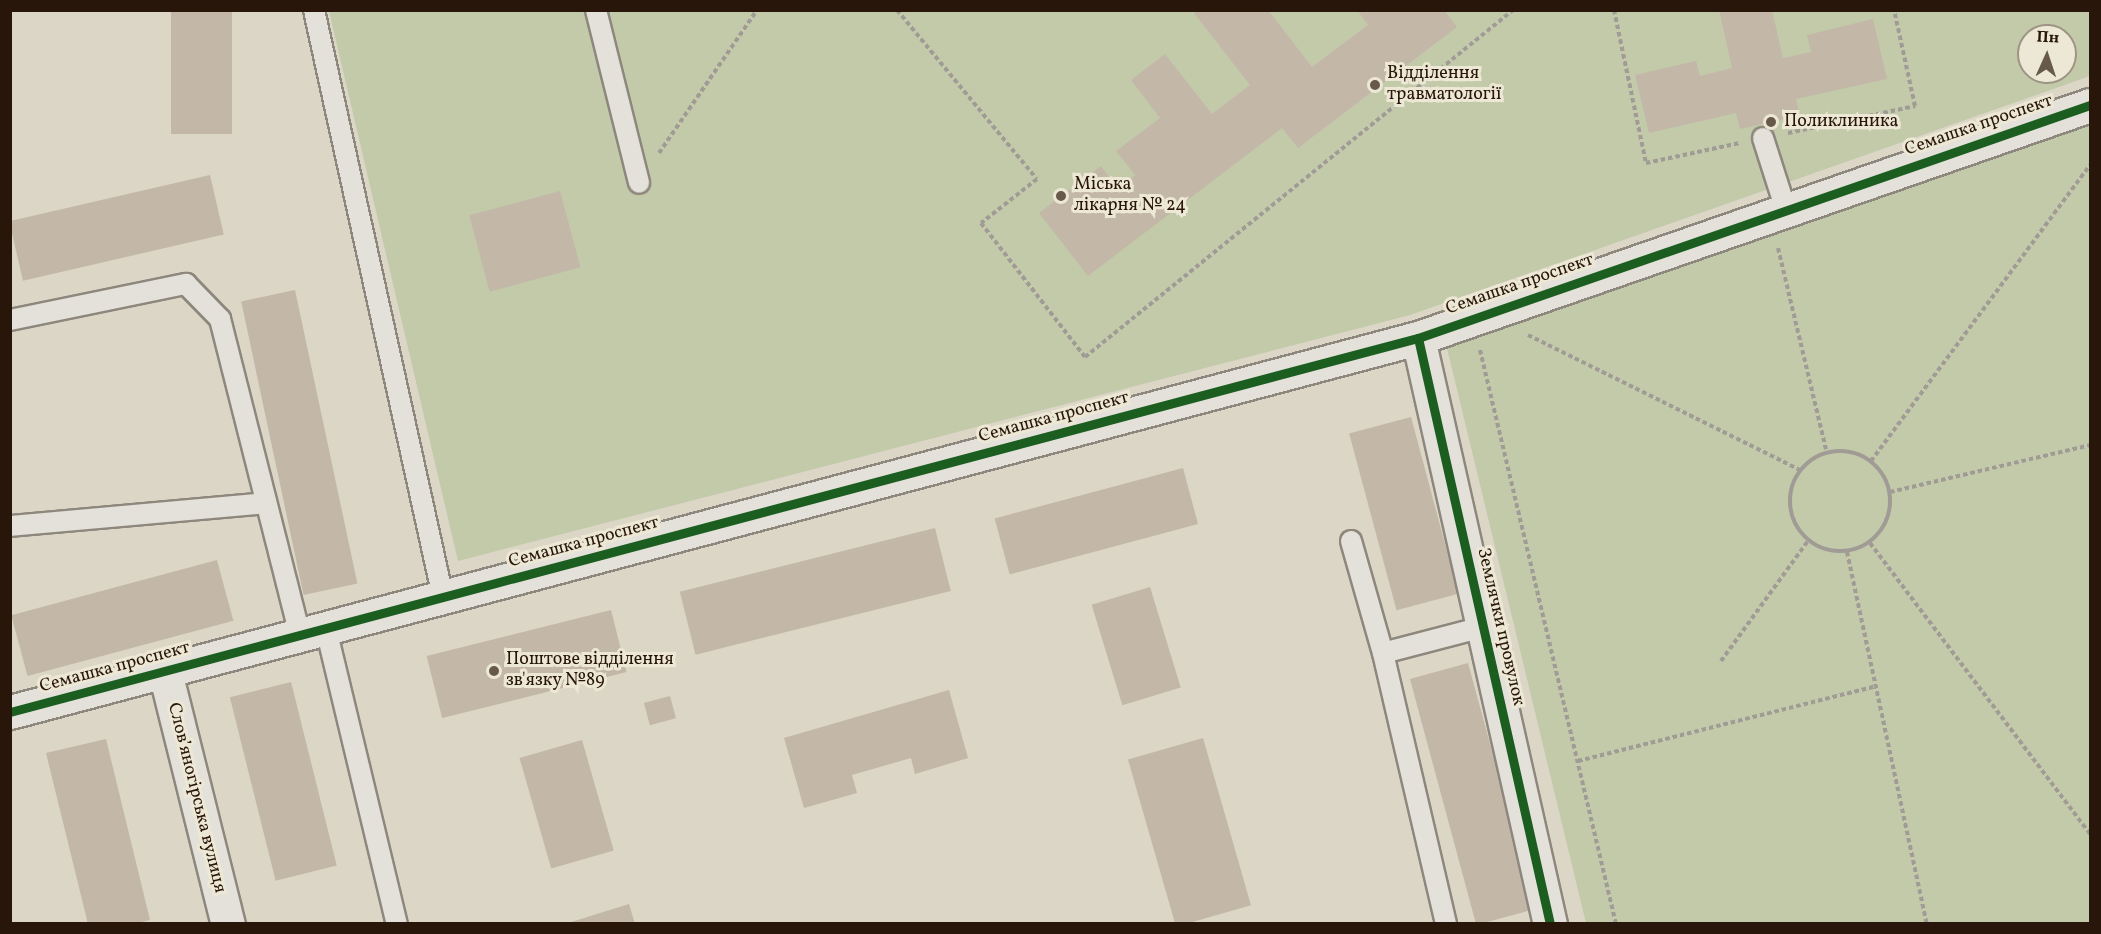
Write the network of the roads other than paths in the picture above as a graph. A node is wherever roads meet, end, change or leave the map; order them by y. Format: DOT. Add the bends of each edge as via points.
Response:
graph roads {
  1 [pos="314,10"];
  2 [pos="596,10"];
  3 [pos="2091,105"];
  4 [pos="1763,138"];
  5 [pos="639,183"];
  6 [pos="1786,210"];
  7 [pos="10,320"];
  8 [pos="1418,338"];
  9 [pos="266,503"];
  10 [pos="10,526"];
  11 [pos="1351,541"];
  12 [pos="443,597"];
  13 [pos="1483,627"];
  14 [pos="313,632"];
  15 [pos="1383,653"];
  16 [pos="165,672"];
  17 [pos="10,712"];
  18 [pos="228,924"];
  19 [pos="397,924"];
  20 [pos="1446,924"];
  21 [pos="1550,924"];
  1 -- 12 [label="lane"];
  2 -- 5 [label="lane"];
  3 -- 6 [label="street, Семашка проспект"];
  4 -- 6 [label="lane"];
  6 -- 8 [label="street, Семашка проспект"];
  7 -- 9 [label="lane" via="186,284 220,319"];
  8 -- 12 [label="street, Семашка проспект"];
  8 -- 13 [label="street, Землячки провулок"];
  9 -- 10 [label="lane"];
  9 -- 14 [label="lane"];
  11 -- 15 [label="lane"];
  12 -- 14 [label="street, Семашка проспект"];
  13 -- 15 [label="lane"];
  13 -- 21 [label="street, Землячки провулок"];
  14 -- 16 [label="street, Семашка проспект"];
  14 -- 19 [label="lane"];
  15 -- 20 [label="lane"];
  16 -- 17 [label="street, Семашка проспект"];
  16 -- 18 [label="street, Слов’яногірська вулиця"];
}
